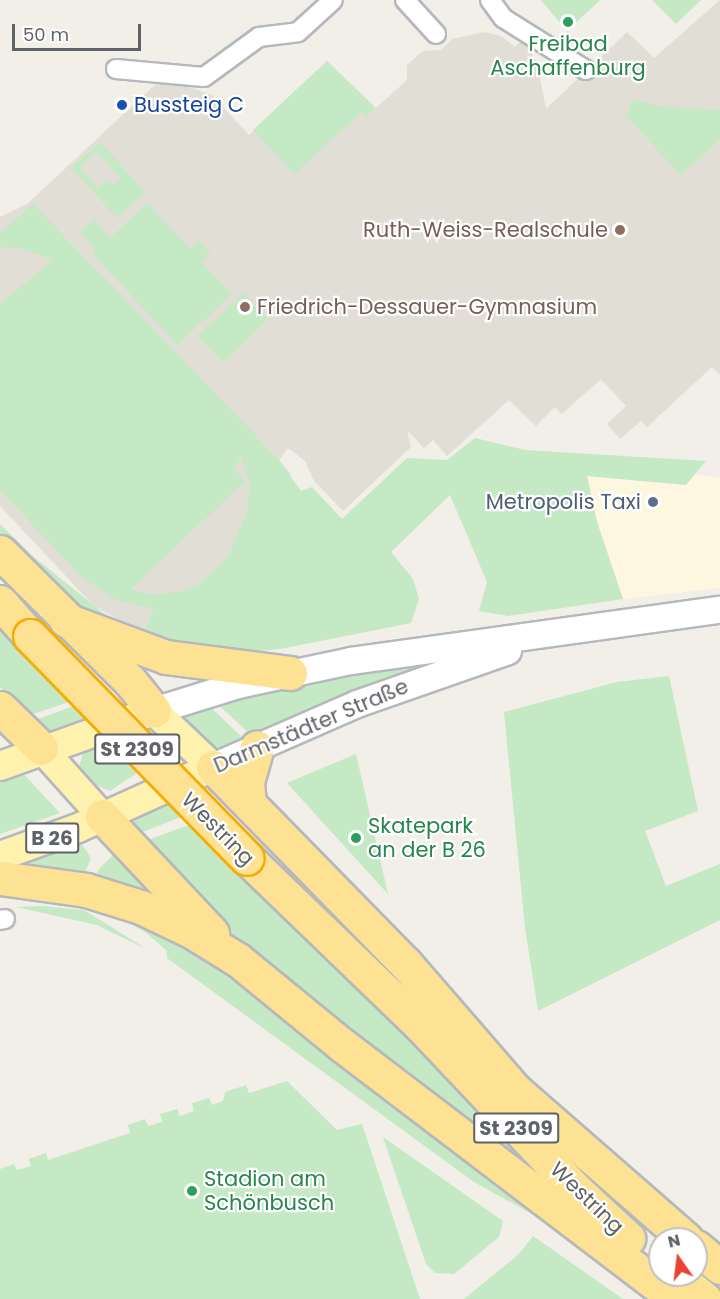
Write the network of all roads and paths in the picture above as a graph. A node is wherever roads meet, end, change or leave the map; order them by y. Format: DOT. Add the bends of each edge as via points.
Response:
graph roads {
  1 [pos="333,0"];
  2 [pos="405,0"];
  3 [pos="490,0"];
  4 [pos="436,34"];
  5 [pos="116,69"];
  6 [pos="586,70"];
  7 [pos="0,552"];
  8 [pos="0,602"];
  9 [pos="720,610"];
  10 [pos="66,620"];
  11 [pos="560,633"];
  12 [pos="290,673"];
  13 [pos="0,708"];
  14 [pos="154,711"];
  15 [pos="257,747"];
  16 [pos="41,748"];
  17 [pos="0,765"];
  18 [pos="213,767"];
  19 [pos="148,795"];
  20 [pos="249,802"];
  21 [pos="102,816"];
  22 [pos="0,856"];
  23 [pos="0,878"];
  24 [pos="238,960"];
  25 [pos="419,1024"];
  26 [pos="515,1090"];
  27 [pos="672,1227"];
  28 [pos="648,1254"];
  29 [pos="708,1257"];
  30 [pos="720,1267"];
  31 [pos="690,1287"];
  32 [pos="675,1299"];
  33 [pos="705,1299"];
  1 -- 5 [label="street" via="298,32 259,37 204,77"];
  2 -- 4 [label="street"];
  3 -- 6 [label="street" via="503,18"];
  7 -- 10 [label="highway"];
  8 -- 25 [label="highway, Westring / St 2309, bridge" via="247,858"];
  9 -- 11 [label="main road, Darmstädter Straße"];
  10 -- 12 [label="highway" via="166,657"];
  10 -- 14 [label="highway" via="130,681"];
  11 -- 12 [label="main road, Darmstädter Straße"];
  11 -- 15 [label="main road, Darmstädter Straße" via="409,684"];
  12 -- 14 [label="main road, Darmstädter Straße"];
  13 -- 16 [label="highway"];
  14 -- 16 [label="main road, Darmstädter Straße"];
  14 -- 18 [label="main road"];
  14 -- 19 [label="main road" via="159,753"];
  15 -- 18 [label="main road, Darmstädter Straße"];
  15 -- 20 [label="highway" via="247,782"];
  16 -- 17 [label="main road, Darmstädter Straße"];
  16 -- 21 [label="main road"];
  18 -- 19 [label="main road, Darmstädter Straße"];
  18 -- 20 [label="highway"];
  19 -- 21 [label="main road, Darmstädter Straße / B 26"];
  20 -- 26 [label="highway" via="406,964"];
  21 -- 22 [label="main road, Darmstädter Straße / B 26"];
  21 -- 24 [label="highway"];
  23 -- 24 [label="highway" via="81,888 141,907"];
  24 -- 32 [label="highway" via="342,1045"];
  25 -- 26 [label="highway, Westring / St 2309"];
  25 -- 28 [label="highway, Westring / St 2309" via="617,1229"];
  26 -- 27 [label="highway, Westring / St 2309"];
  29 -- 30 [label="highway"];
  31 -- 33 [label="highway"];
}
